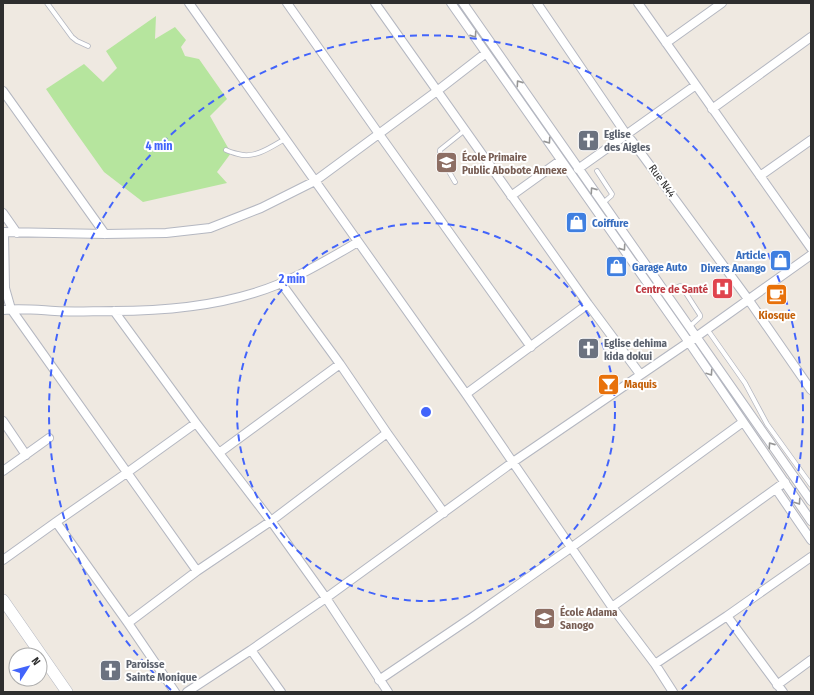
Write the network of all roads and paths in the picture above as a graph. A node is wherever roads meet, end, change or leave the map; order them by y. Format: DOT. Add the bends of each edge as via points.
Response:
graph roads {
  1 [pos="47,3"];
  2 [pos="189,3"];
  3 [pos="287,3"];
  4 [pos="375,3"];
  5 [pos="451,3"];
  6 [pos="464,3"];
  7 [pos="538,3"];
  8 [pos="638,3"];
  9 [pos="722,3"];
  10 [pos="811,37"];
  11 [pos="666,43"];
  12 [pos="88,46"];
  13 [pos="486,53"];
  14 [pos="696,85"];
  15 [pos="3,91"];
  16 [pos="437,91"];
  17 [pos="712,109"];
  18 [pos="465,130"];
  19 [pos="379,134"];
  20 [pos="626,134"];
  21 [pos="285,139"];
  22 [pos="811,140"];
  23 [pos="226,150"];
  24 [pos="561,160"];
  25 [pos="578,168"];
  26 [pos="597,171"];
  27 [pos="760,176"];
  28 [pos="315,180"];
  29 [pos="454,182"];
  30 [pos="511,196"];
  31 [pos="602,203"];
  32 [pos="3,213"];
  33 [pos="4,232"];
  34 [pos="17,233"];
  35 [pos="105,234"];
  36 [pos="358,242"];
  37 [pos="811,248"];
  38 [pos="811,255"];
  39 [pos="281,283"];
  40 [pos="666,294"];
  41 [pos="748,299"];
  42 [pos="588,304"];
  43 [pos="7,309"];
  44 [pos="114,311"];
  45 [pos="690,327"];
  46 [pos="707,329"];
  47 [pos="696,336"];
  48 [pos="688,341"];
  49 [pos="531,347"];
  50 [pos="340,364"];
  51 [pos="640,374"];
  52 [pos="811,390"];
  53 [pos="466,394"];
  54 [pos="3,421"];
  55 [pos="743,422"];
  56 [pos="196,423"];
  57 [pos="387,433"];
  58 [pos="49,438"];
  59 [pos="219,453"];
  60 [pos="26,455"];
  61 [pos="513,462"];
  62 [pos="3,471"];
  63 [pos="128,472"];
  64 [pos="784,482"];
  65 [pos="811,485"];
  66 [pos="776,489"];
  67 [pos="811,501"];
  68 [pos="444,513"];
  69 [pos="271,521"];
  70 [pos="811,521"];
  71 [pos="56,522"];
  72 [pos="811,540"];
  73 [pos="572,547"];
  74 [pos="811,557"];
  75 [pos="3,560"];
  76 [pos="197,571"];
  77 [pos="326,598"];
  78 [pos="3,600"];
  79 [pos="612,606"];
  80 [pos="727,616"];
  81 [pos="128,623"];
  82 [pos="251,650"];
  83 [pos="811,660"];
  84 [pos="655,664"];
  85 [pos="379,680"];
  86 [pos="778,685"];
  87 [pos="67,692"];
  88 [pos="175,692"];
  89 [pos="187,692"];
  90 [pos="281,692"];
  91 [pos="388,692"];
  92 [pos="673,692"];
  93 [pos="783,692"];
  1 -- 12 [label="lane" via="72,37"];
  2 -- 21 [label="street"];
  3 -- 19 [label="street"];
  4 -- 16 [label="street"];
  5 -- 13 [label="street, one-way"];
  25 -- 6 [label="street, one-way"];
  7 -- 20 [label="street, Rue N44"];
  8 -- 11 [label="street"];
  9 -- 11 [label="street"];
  10 -- 17 [label="street"];
  11 -- 14 [label="street"];
  13 -- 16 [label="street"];
  13 -- 24 [label="street, one-way"];
  14 -- 17 [label="street"];
  14 -- 20 [label="street"];
  15 -- 35 [label="street"];
  16 -- 18 [label="street"];
  16 -- 19 [label="street"];
  17 -- 27 [label="street"];
  18 -- 29 [label="lane" via="440,150 440,156"];
  18 -- 30 [label="street"];
  19 -- 28 [label="street"];
  19 -- 49 [label="street"];
  20 -- 25 [label="street"];
  20 -- 41 [label="street, Rue N44"];
  21 -- 23 [label="lane" via="257,154 239,155"];
  21 -- 28 [label="street"];
  22 -- 27 [label="street"];
  24 -- 30 [label="street"];
  24 -- 48 [label="street, one-way"];
  31 -- 25 [label="street, one-way"];
  26 -- 31 [label="lane" via="612,194"];
  27 -- 37 [label="street"];
  28 -- 35 [label="street" via="262,208 210,228 166,233"];
  28 -- 36 [label="street"];
  30 -- 42 [label="street"];
  31 -- 40 [label="street"];
  32 -- 34 [label="street"];
  33 -- 34 [label="street"];
  33 -- 43 [label="street"];
  34 -- 35 [label="street"];
  36 -- 39 [label="street"];
  36 -- 53 [label="street"];
  38 -- 41 [label="street"];
  39 -- 44 [label="street" via="213,304"];
  39 -- 50 [label="street"];
  40 -- 45 [label="street"];
  40 -- 45 [label="lane" via="682,287 700,315"];
  41 -- 46 [label="street"];
  41 -- 52 [label="street, Rue N44"];
  42 -- 49 [label="street"];
  42 -- 51 [label="street"];
  43 -- 44 [label="street"];
  43 -- 63 [label="street"];
  44 -- 56 [label="street"];
  45 -- 47 [label="street"];
  46 -- 47 [label="street"];
  46 -- 65 [label="lane" via="744,383 767,424"];
  47 -- 48 [label="street"];
  67 -- 47 [label="street, one-way"];
  48 -- 51 [label="street"];
  48 -- 55 [label="street, one-way"];
  49 -- 53 [label="street"];
  50 -- 57 [label="street"];
  50 -- 59 [label="street"];
  51 -- 61 [label="street"];
  53 -- 61 [label="street"];
  54 -- 60 [label="street"];
  55 -- 64 [label="street"];
  55 -- 73 [label="street"];
  56 -- 59 [label="street"];
  56 -- 63 [label="street"];
  57 -- 68 [label="street"];
  57 -- 69 [label="street"];
  58 -- 60 [label="street"];
  59 -- 69 [label="street"];
  60 -- 62 [label="street"];
  61 -- 68 [label="street"];
  61 -- 73 [label="street"];
  63 -- 71 [label="street"];
  63 -- 76 [label="street"];
  64 -- 66 [label="street"];
  64 -- 70 [label="street, one-way"];
  66 -- 72 [label="street"];
  66 -- 79 [label="street"];
  68 -- 77 [label="street"];
  69 -- 76 [label="street"];
  69 -- 77 [label="street"];
  71 -- 75 [label="street"];
  71 -- 81 [label="street"];
  73 -- 79 [label="street"];
  73 -- 85 [label="street"];
  74 -- 80 [label="street"];
  76 -- 81 [label="street"];
  77 -- 82 [label="street"];
  77 -- 85 [label="street"];
  78 -- 87 [label="street"];
  79 -- 84 [label="street"];
  80 -- 84 [label="street"];
  80 -- 86 [label="street"];
  81 -- 88 [label="street"];
  82 -- 89 [label="street"];
  82 -- 90 [label="street"];
  83 -- 86 [label="street"];
  84 -- 92 [label="street"];
  85 -- 91 [label="street"];
  86 -- 93 [label="street"];
}
